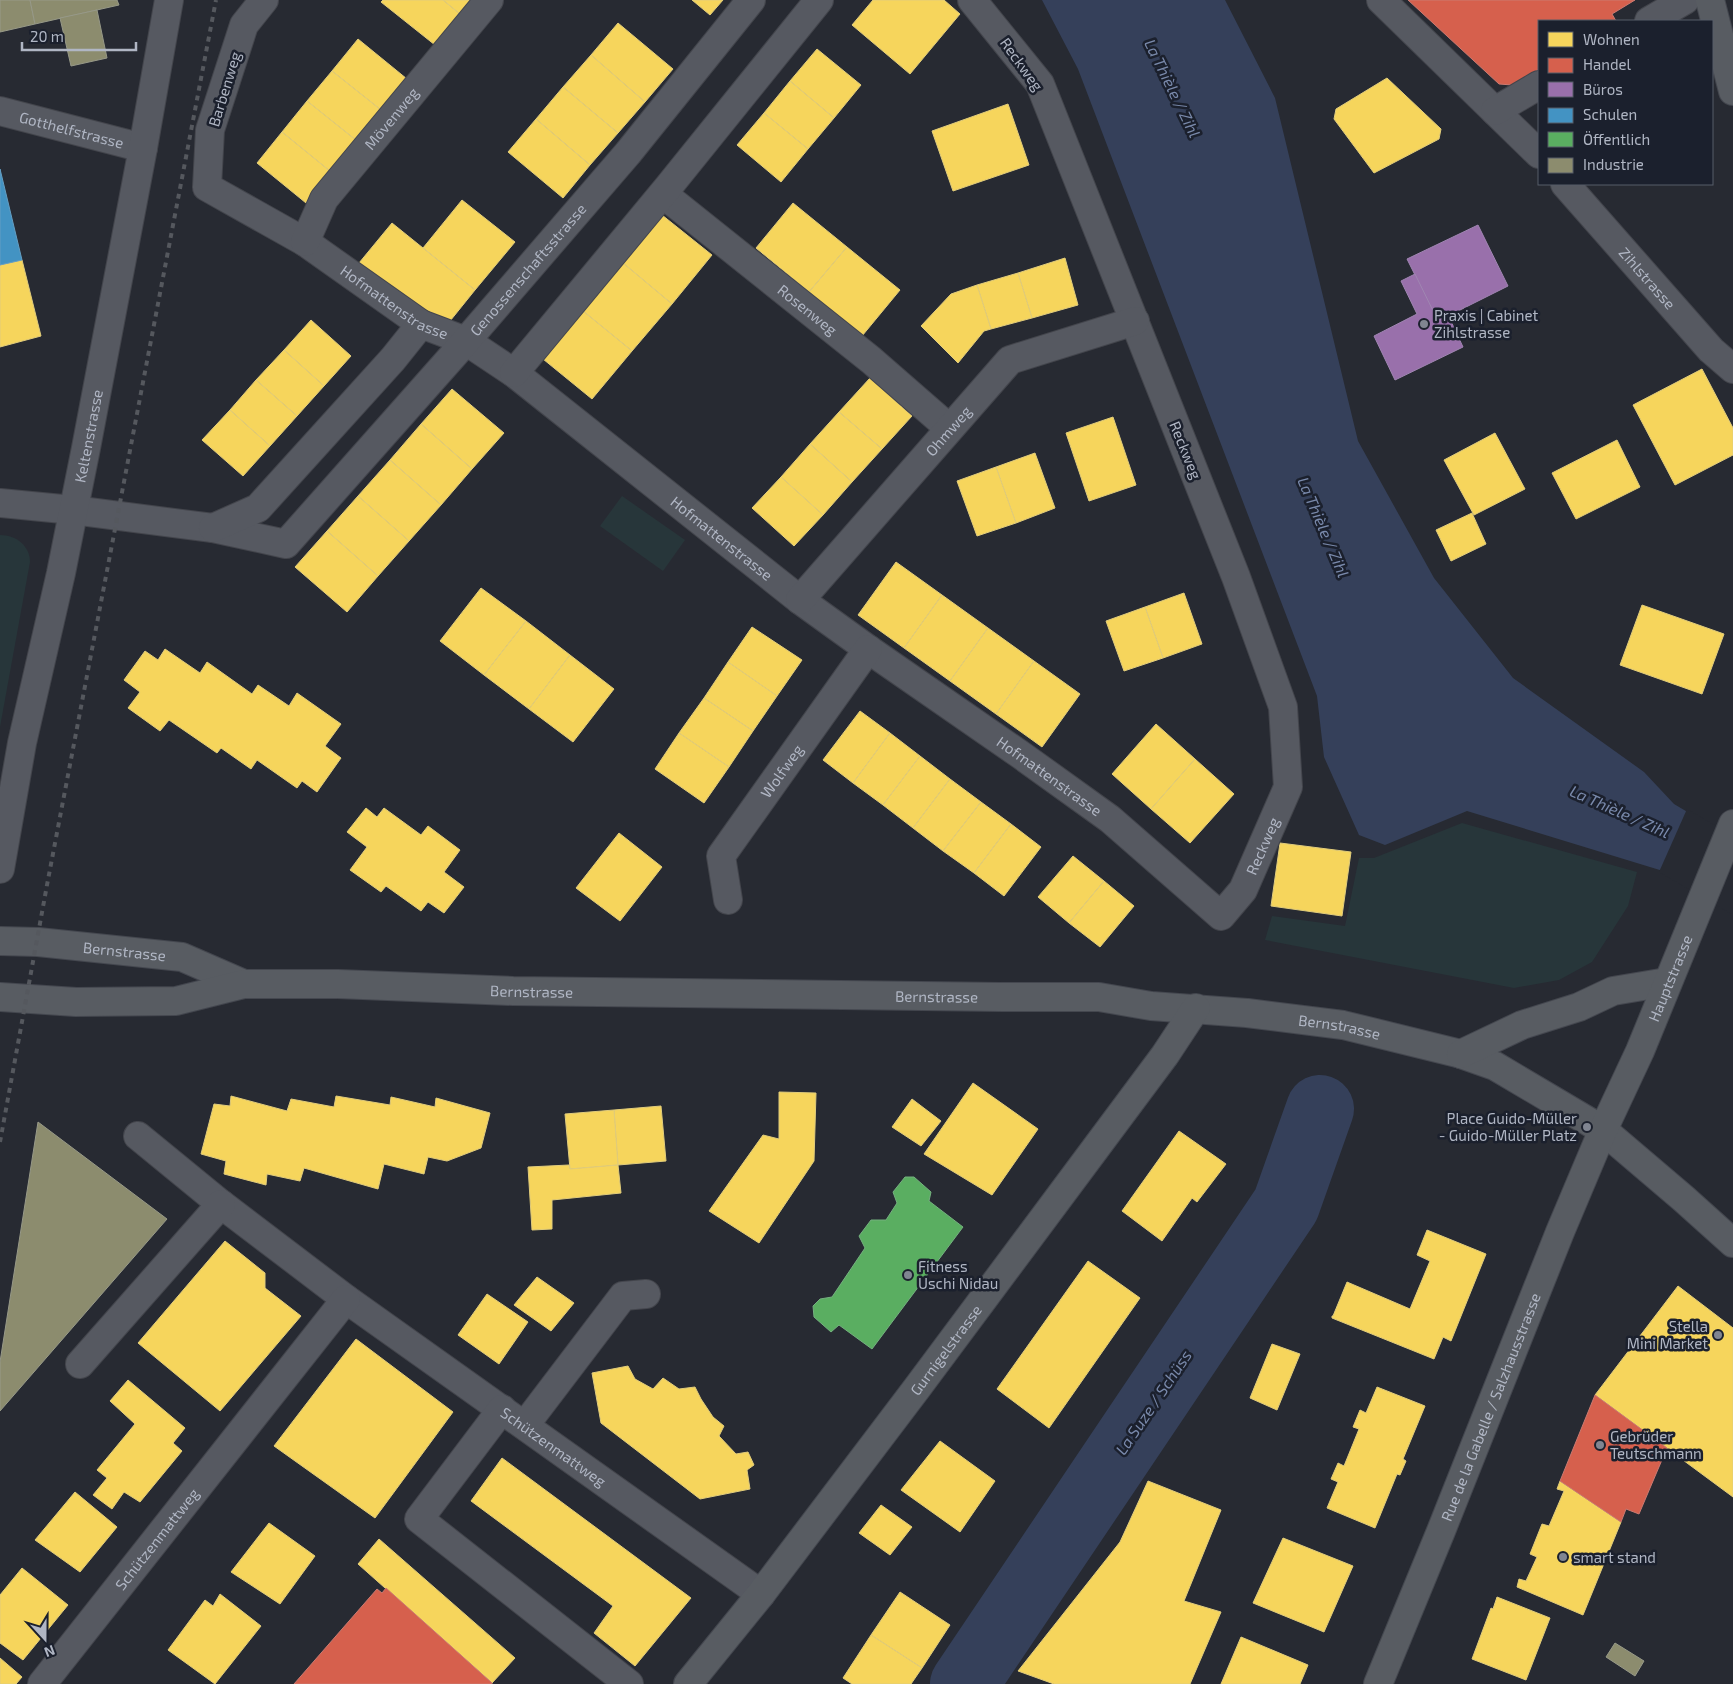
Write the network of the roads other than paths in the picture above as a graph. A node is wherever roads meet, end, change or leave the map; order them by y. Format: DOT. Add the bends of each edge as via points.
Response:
graph roads {
  1 [pos="168,0"];
  2 [pos="264,0"];
  3 [pos="489,0"];
  4 [pos="751,0"];
  5 [pos="819,0"];
  6 [pos="972,0"];
  7 [pos="1381,0"];
  8 [pos="1685,0"];
  9 [pos="1710,0"];
  10 [pos="1651,20"];
  11 [pos="1538,86"];
  12 [pos="1733,91"];
  13 [pos="1495,110"];
  14 [pos="0,111"];
  15 [pos="143,148"];
  16 [pos="1538,153"];
  17 [pos="1566,185"];
  18 [pos="207,187"];
  19 [pos="663,194"];
  20 [pos="305,242"];
  21 [pos="1135,321"];
  22 [pos="421,324"];
  23 [pos="466,341"];
  24 [pos="1733,368"];
  25 [pos="514,373"];
  26 [pos="949,428"];
  27 [pos="0,503"];
  28 [pos="73,510"];
  29 [pos="213,528"];
  30 [pos="800,600"];
  31 [pos="868,649"];
  32 [pos="1733,824"];
  33 [pos="0,869"];
  34 [pos="728,900"];
  35 [pos="1221,916"];
  36 [pos="0,940"];
  37 [pos="1667,982"];
  38 [pos="244,984"];
  39 [pos="0,997"];
  40 [pos="1196,1008"];
  41 [pos="1461,1054"];
  42 [pos="1603,1130"];
  43 [pos="138,1136"];
  44 [pos="221,1204"];
  45 [pos="1733,1243"];
  46 [pos="646,1294"];
  47 [pos="346,1299"];
  48 [pos="80,1364"];
  49 [pos="502,1409"];
  50 [pos="525,1425"];
  51 [pos="761,1594"];
  52 [pos="42,1684"];
  53 [pos="629,1684"];
  54 [pos="688,1684"];
  55 [pos="1378,1684"];
  1 -- 15 [label="street, Keltenstrasse"];
  2 -- 18 [label="street, Barbenweg" via="244,25 210,130"];
  3 -- 20 [label="street, Mövenweg" via="324,199"];
  4 -- 23 [label="street, Genossenschaftsstrasse" via="628,153"];
  5 -- 19 [label="street"];
  6 -- 21 [label="street, Reckweg" via="1040,84"];
  7 -- 13 [label="street"];
  8 -- 10 [label="street"];
  9 -- 12 [label="main road"];
  11 -- 13 [label="street"];
  13 -- 16 [label="street"];
  14 -- 15 [label="street, Gotthelfstrasse"];
  15 -- 28 [label="street, Keltenstrasse"];
  17 -- 24 [label="street, Zihlstrasse" via="1711,350"];
  18 -- 20 [label="street, Hofmattenstrasse"];
  19 -- 25 [label="street"];
  19 -- 26 [label="street, Rosenweg" via="863,354"];
  20 -- 22 [label="street, Hofmattenstrasse"];
  21 -- 26 [label="street, Ohmweg" via="1010,360"];
  21 -- 35 [label="street, Reckweg" via="1236,577 1283,707 1288,787 1243,890"];
  22 -- 23 [label="street, Hofmattenstrasse"];
  22 -- 29 [label="street" via="258,508"];
  23 -- 25 [label="street, Hofmattenstrasse"];
  23 -- 29 [label="street, Genossenschaftsstrasse" via="286,544"];
  25 -- 30 [label="street, Hofmattenstrasse"];
  26 -- 30 [label="street, Ohmweg"];
  27 -- 28 [label="street, Genossenschaftsstrasse"];
  28 -- 29 [label="street, Genossenschaftsstrasse"];
  28 -- 33 [label="street, Keltenstrasse" via="22,743"];
  30 -- 31 [label="street, Hofmattenstrasse"];
  31 -- 34 [label="street, Wolfweg" via="721,856"];
  31 -- 35 [label="street, Hofmattenstrasse" via="1110,819"];
  32 -- 37 [label="main road, Hauptstrasse"];
  36 -- 38 [label="main road, Bernstrasse" via="182,957"];
  37 -- 41 [label="main road" via="1613,991 1579,1008 1522,1025"];
  37 -- 42 [label="main road, Hauptstrasse" via="1640,1051"];
  38 -- 39 [label="main road, Bernstrasse" via="176,1001 76,1002"];
  38 -- 40 [label="main road, Bernstrasse" via="338,984 513,992 1098,996 1151,1006"];
  40 -- 41 [label="main road, Bernstrasse" via="1343,1025"];
  40 -- 51 [label="main road, Gurnigelstrasse" via="1165,1055"];
  41 -- 42 [label="main road, Bernstrasse" via="1495,1066"];
  42 -- 45 [label="main road, Bernstrasse"];
  42 -- 55 [label="main road, Rue de la Gabelle / Salzhausstrasse"];
  43 -- 44 [label="street, Schützenmattweg"];
  44 -- 47 [label="street, Schützenmattweg"];
  44 -- 48 [label="street"];
  46 -- 50 [label="street" via="623,1296"];
  47 -- 49 [label="street, Schützenmattweg"];
  47 -- 52 [label="street, Schützenmattweg"];
  49 -- 50 [label="street, Schützenmattweg"];
  49 -- 53 [label="street" via="419,1520"];
  50 -- 51 [label="street, Schützenmattweg"];
  51 -- 54 [label="main road, Gurnigelstrasse"];
}
